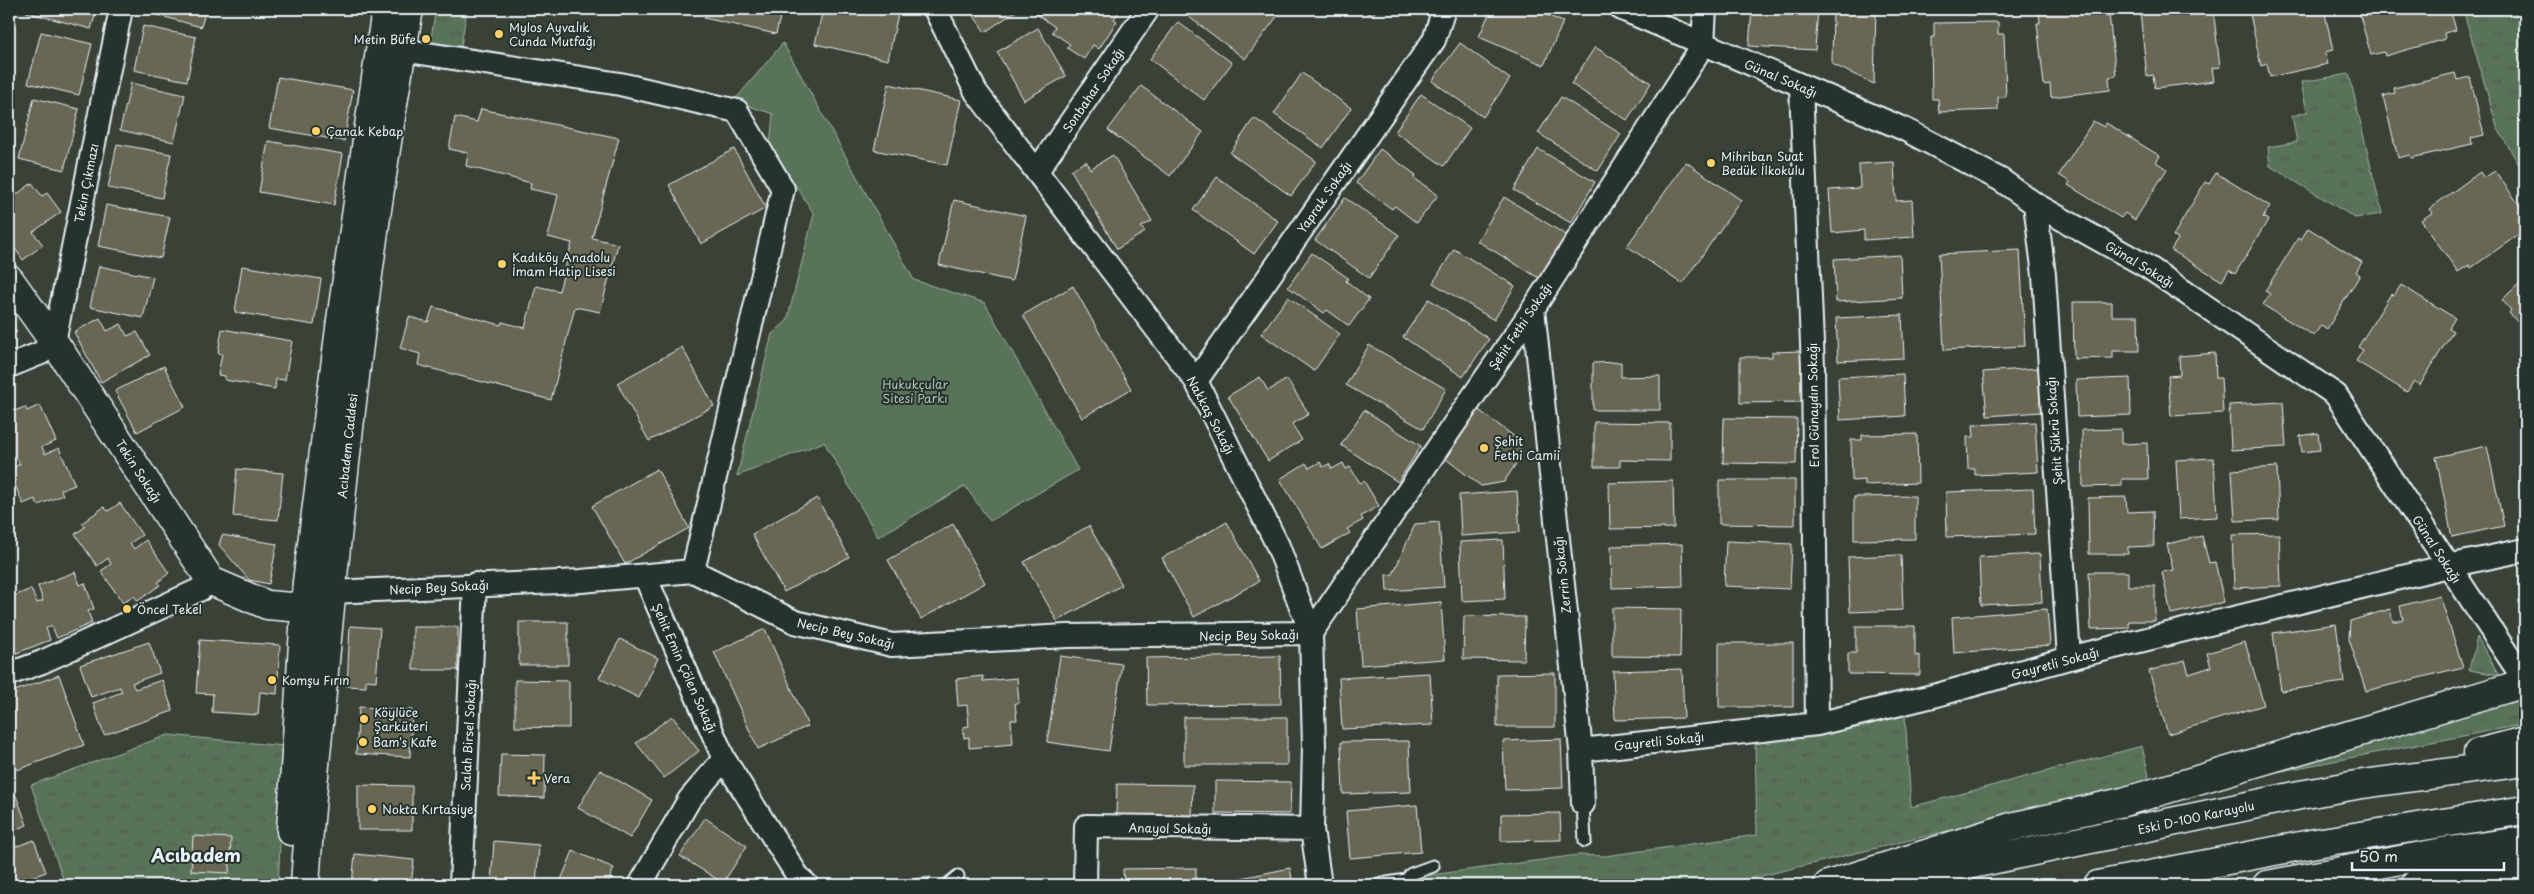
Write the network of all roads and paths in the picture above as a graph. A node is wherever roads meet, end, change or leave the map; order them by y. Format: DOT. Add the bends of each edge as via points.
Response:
graph roads {
  1 [pos="121,9"];
  2 [pos="386,9"];
  3 [pos="409,9"];
  4 [pos="935,9"];
  5 [pos="1148,9"];
  6 [pos="1444,9"];
  7 [pos="1622,9"];
  8 [pos="1705,9"];
  9 [pos="1703,45"];
  10 [pos="402,50"];
  11 [pos="1801,87"];
  12 [pos="1038,171"];
  13 [pos="2035,204"];
  14 [pos="9,279"];
  15 [pos="9,306"];
  16 [pos="1533,309"];
  17 [pos="48,347"];
  18 [pos="9,366"];
  19 [pos="1196,381"];
  20 [pos="2525,550"];
  21 [pos="2448,566"];
  22 [pos="693,571"];
  23 [pos="645,576"];
  24 [pos="475,584"];
  25 [pos="206,585"];
  26 [pos="331,592"];
  27 [pos="305,604"];
  28 [pos="1311,633"];
  29 [pos="302,637"];
  30 [pos="2069,658"];
  31 [pos="9,674"];
  32 [pos="2525,682"];
  33 [pos="1817,724"];
  34 [pos="2525,741"];
  35 [pos="1580,750"];
  36 [pos="724,759"];
  37 [pos="2525,762"];
  38 [pos="2356,785"];
  39 [pos="1583,804"];
  40 [pos="2525,810"];
  41 [pos="1312,830"];
  42 [pos="1585,841"];
  43 [pos="2525,841"];
  44 [pos="2525,865"];
  45 [pos="1433,866"];
  46 [pos="958,876"];
  47 [pos="288,885"];
  48 [pos="305,885"];
  49 [pos="461,885"];
  50 [pos="640,885"];
  51 [pos="807,885"];
  52 [pos="947,885"];
  53 [pos="1085,885"];
  54 [pos="1320,885"];
  55 [pos="1375,885"];
  56 [pos="1828,885"];
  57 [pos="1870,885"];
  58 [pos="2098,885"];
  59 [pos="2267,885"];
  60 [pos="2415,885"];
  1 -- 17 [label="street, Tekin Çıkmazı"];
  2 -- 27 [label="main road, Acıbadem Caddesi" via="342,313"];
  3 -- 10 [label="main road, Acıbadem Caddesi"];
  4 -- 12 [label="street, Nakkaş Sokağı" via="976,92"];
  5 -- 12 [label="street, Sonbahar Sokağı"];
  6 -- 19 [label="street, Yaprak Sokağı" via="1434,40"];
  7 -- 9 [label="street, Günal Sokağı"];
  8 -- 9 [label="street, Şehit Fethi Sokağı"];
  9 -- 11 [label="street, Günal Sokağı"];
  9 -- 16 [label="street, Şehit Fethi Sokağı"];
  10 -- 22 [label="street" via="620,84 737,111 784,189"];
  10 -- 26 [label="main road, Acıbadem Caddesi" via="373,227"];
  11 -- 13 [label="street, Günal Sokağı" via="1904,130 2001,180"];
  11 -- 33 [label="street, Erol Günaydın Sokağı" via="1814,367"];
  12 -- 19 [label="street, Nakkaş Sokağı"];
  13 -- 21 [label="street, Günal Sokağı" via="2148,267 2336,395"];
  13 -- 30 [label="street, Şehit Şükrü Sokağı" via="2044,275"];
  14 -- 17 [label="main road, Tekin Sokağı"];
  15 -- 17 [label="main road, Tekin Sokağı"];
  16 -- 28 [label="street, Şehit Fethi Sokağı"];
  16 -- 35 [label="street, Zerrin Sokağı"];
  17 -- 18 [label="street"];
  17 -- 25 [label="main road, Tekin Sokağı"];
  19 -- 28 [label="street, Nakkaş Sokağı" via="1278,546"];
  20 -- 21 [label="street, Gayretli Sokağı"];
  21 -- 30 [label="street, Gayretli Sokağı"];
  21 -- 32 [label="street, Günal Sokağı"];
  22 -- 23 [label="street, Necip Bey Sokağı"];
  22 -- 28 [label="street, Necip Bey Sokağı" via="795,622 892,645 1067,636"];
  23 -- 24 [label="street, Necip Bey Sokağı"];
  23 -- 36 [label="street, Şehit Emin Çölen Sokağı"];
  24 -- 26 [label="street, Necip Bey Sokağı"];
  24 -- 49 [label="street, Salah Birsel Sokağı"];
  25 -- 27 [label="main road" via="267,605"];
  25 -- 29 [label="main road" via="296,629"];
  25 -- 31 [label="street" via="42,662"];
  26 -- 27 [label="street, Necip Bey Sokağı"];
  26 -- 48 [label="main road, Acıbadem Caddesi"];
  27 -- 29 [label="main road, Acıbadem Caddesi"];
  28 -- 41 [label="street, Nakkaş Sokağı"];
  29 -- 47 [label="main road, Acıbadem Caddesi"];
  30 -- 33 [label="street, Gayretli Sokağı"];
  32 -- 56 [label="main road" via="2123,802 2011,827"];
  33 -- 35 [label="street, Gayretli Sokağı"];
  34 -- 38 [label="main road"];
  35 -- 39 [label="street, Zerrin Sokağı"];
  36 -- 50 [label="street" via="689,800"];
  36 -- 51 [label="street, Şehit Emin Çölen Sokağı" via="799,878"];
  37 -- 38 [label="main road, Eski D-100 Karayolu"];
  38 -- 57 [label="main road, Eski D-100 Karayolu"];
  39 -- 42 [label="lane, Zerrin Sokağı"];
  40 -- 58 [label="main road" via="2316,843"];
  41 -- 53 [label="street, Anayol Sokağı" via="1086,826"];
  41 -- 54 [label="street, Nakkaş Sokağı"];
  43 -- 59 [label="main road" via="2443,852"];
  44 -- 60 [label="main road"];
  45 -- 55 [label="lane" via="1411,874 1406,880"];
  46 -- 52 [label="lane"];
}
